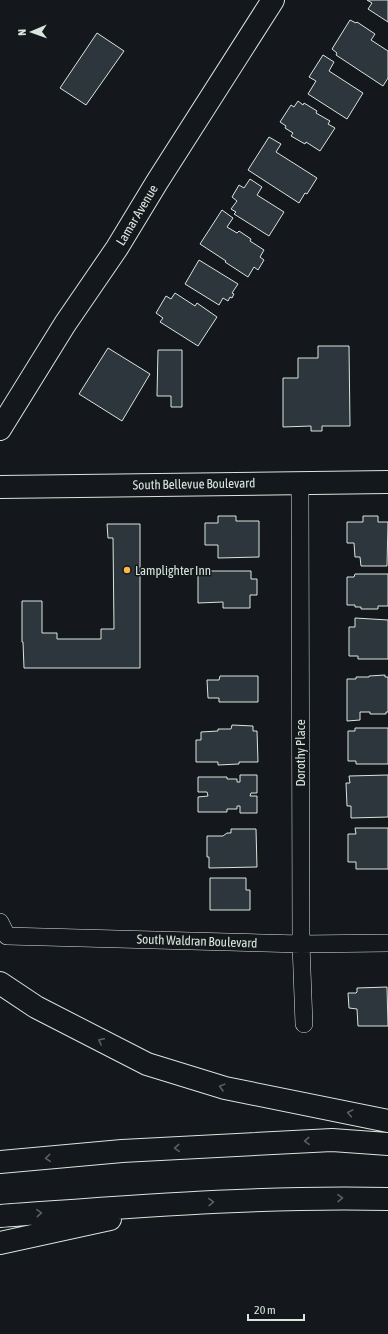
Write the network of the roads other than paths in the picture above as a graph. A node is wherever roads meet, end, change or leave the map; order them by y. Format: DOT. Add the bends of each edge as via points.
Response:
graph roads {
  1 [pos="273,0"];
  2 [pos="0,429"];
  3 [pos="388,482"];
  4 [pos="300,483"];
  5 [pos="0,487"];
  6 [pos="3,929"];
  7 [pos="388,943"];
  8 [pos="301,944"];
  9 [pos="0,983"];
  10 [pos="304,1024"];
  11 [pos="388,1121"];
  12 [pos="388,1144"];
  13 [pos="0,1162"];
  14 [pos="388,1199"];
  15 [pos="185,1203"];
  16 [pos="0,1216"];
  17 [pos="0,1243"];
  1 -- 2 [label="main road, Lamar Avenue"];
  3 -- 4 [label="main road, South Bellevue Boulevard"];
  4 -- 5 [label="main road, South Bellevue Boulevard"];
  4 -- 8 [label="street, Dorothy Place"];
  6 -- 8 [label="street, South Waldran Boulevard"];
  7 -- 8 [label="street, South Waldran Boulevard"];
  8 -- 10 [label="street, Dorothy Place"];
  11 -- 9 [label="main road, one-way" via="225,1088 147,1064 36,1007"];
  12 -- 13 [label="main road, one-way" via="332,1140 122,1151"];
  15 -- 14 [label="main road, one-way"];
  16 -- 15 [label="main road, one-way"];
  15 -- 17 [label="main road"];
}
